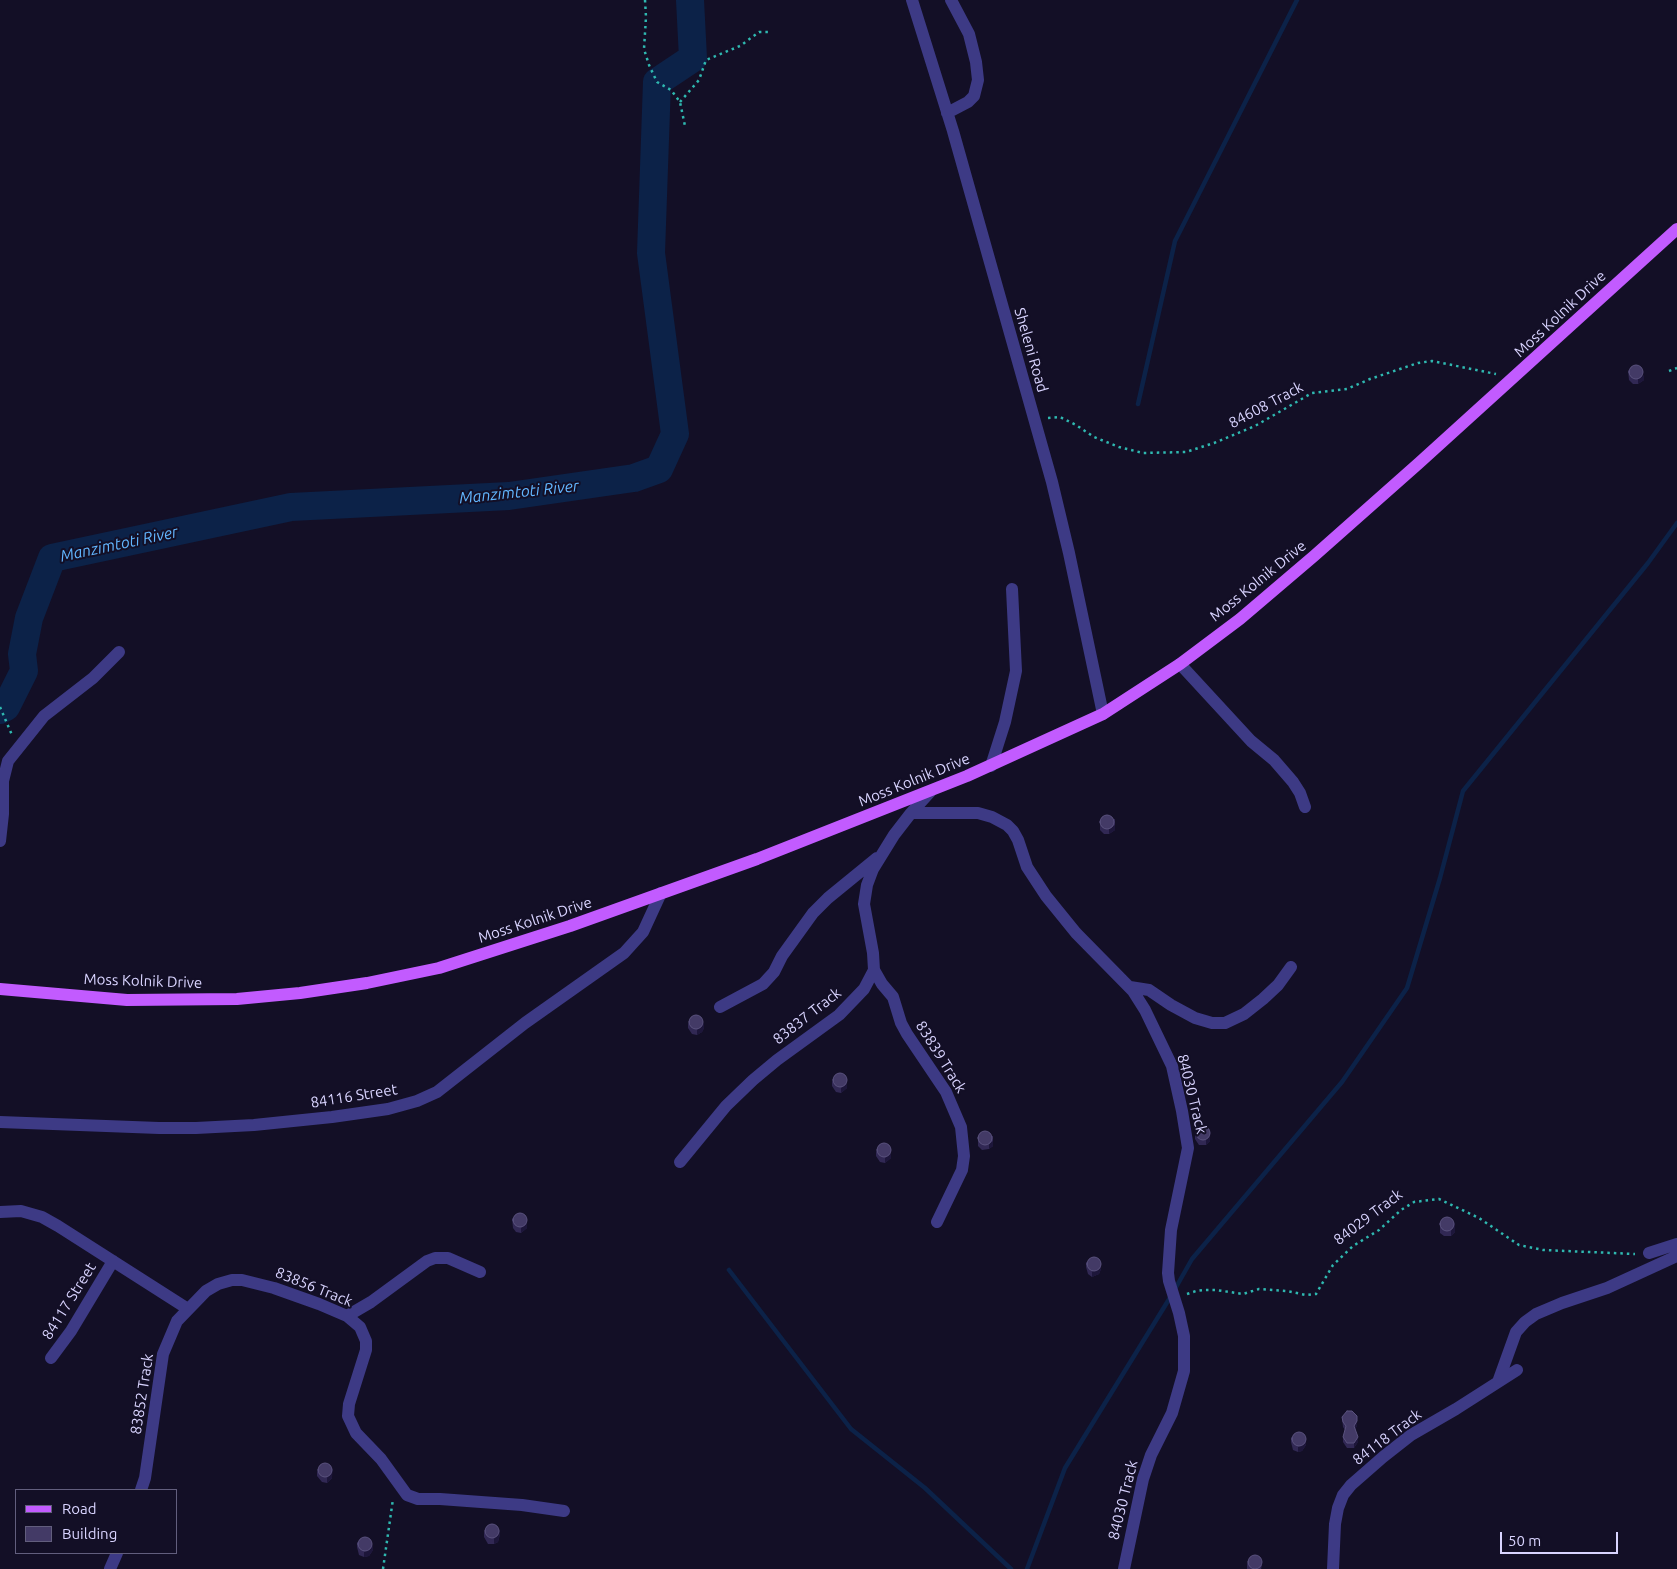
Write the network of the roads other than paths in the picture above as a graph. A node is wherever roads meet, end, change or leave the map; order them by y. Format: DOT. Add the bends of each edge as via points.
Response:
graph roads {
  1 [pos="912,0"];
  2 [pos="951,0"];
  3 [pos="947,113"];
  4 [pos="1677,229"];
  5 [pos="1012,589"];
  6 [pos="119,652"];
  7 [pos="1180,664"];
  8 [pos="1103,714"];
  9 [pos="991,766"];
  10 [pos="930,792"];
  11 [pos="1305,807"];
  12 [pos="911,813"];
  13 [pos="0,842"];
  14 [pos="882,854"];
  15 [pos="661,893"];
  16 [pos="1290,967"];
  17 [pos="874,970"];
  18 [pos="1130,987"];
  19 [pos="0,989"];
  20 [pos="720,1007"];
  21 [pos="0,1122"];
  22 [pos="680,1162"];
  23 [pos="0,1212"];
  24 [pos="938,1222"];
  25 [pos="1677,1244"];
  26 [pos="1649,1253"];
  27 [pos="1677,1256"];
  28 [pos="113,1261"];
  29 [pos="480,1272"];
  30 [pos="188,1309"];
  31 [pos="347,1316"];
  32 [pos="52,1358"];
  33 [pos="1517,1370"];
  34 [pos="1498,1382"];
  35 [pos="141,1489"];
  36 [pos="564,1511"];
  37 [pos="116,1554"];
  38 [pos="110,1569"];
  39 [pos="1124,1569"];
  40 [pos="1333,1569"];
  1 -- 3 [label="street, Sheleni Road"];
  2 -- 3 [label="street" via="969,34 978,80 974,96"];
  3 -- 8 [label="street, Sheleni Road" via="1052,482"];
  4 -- 7 [label="main road, Moss Kolnik Drive" via="1314,556 1240,619"];
  5 -- 9 [label="street" via="1016,671"];
  6 -- 13 [label="street" via="93,678 44,716 8,761 3,781"];
  7 -- 8 [label="main road, Moss Kolnik Drive"];
  7 -- 11 [label="street" via="1251,741 1280,767 1300,793"];
  8 -- 9 [label="main road, Moss Kolnik Drive"];
  9 -- 10 [label="main road, Moss Kolnik Drive"];
  10 -- 12 [label="street"];
  10 -- 15 [label="main road, Moss Kolnik Drive"];
  12 -- 14 [label="street"];
  12 -- 18 [label="street, 84030 Track" via="978,813 1007,825 1046,896"];
  14 -- 17 [label="street" via="869,877 864,896"];
  14 -- 20 [label="street" via="813,912 763,984"];
  15 -- 19 [label="main road, Moss Kolnik Drive" via="439,968 300,993 238,999 127,1000"];
  15 -- 21 [label="street, 84116 Street" via="642,932 624,952 442,1088 417,1101 388,1110 332,1117 196,1128"];
  16 -- 18 [label="street" via="1263,999 1244,1014 1225,1023 1203,1021 1149,990"];
  17 -- 22 [label="street, 83837 Track" via="864,989 839,1015 735,1096"];
  17 -- 24 [label="street, 83839 Track" via="893,998 907,1034 946,1092 961,1127 962,1170"];
  18 -- 39 [label="street, 84030 Track" via="1172,1066 1188,1154 1171,1230 1169,1281 1184,1336 1184,1371 1172,1413 1143,1479"];
  23 -- 28 [label="street" via="21,1211 42,1217"];
  25 -- 26 [label="street"];
  27 -- 34 [label="street" via="1607,1288 1536,1314 1516,1332"];
  28 -- 30 [label="street"];
  28 -- 32 [label="street, 84117 Street"];
  29 -- 31 [label="street" via="448,1258 435,1258"];
  30 -- 31 [label="street, 83856 Track" via="218,1284 242,1280 274,1288"];
  30 -- 35 [label="street, 83852 Track" via="177,1321 163,1354"];
  31 -- 36 [label="street, 83856 Track" via="360,1327 366,1341 348,1416 356,1433 404,1492 413,1498 513,1504"];
  33 -- 34 [label="street, 84118 Track"];
  34 -- 40 [label="street, 84118 Track" via="1411,1436 1351,1485 1343,1496 1335,1524"];
  37 -- 38 [label="street"];
}
